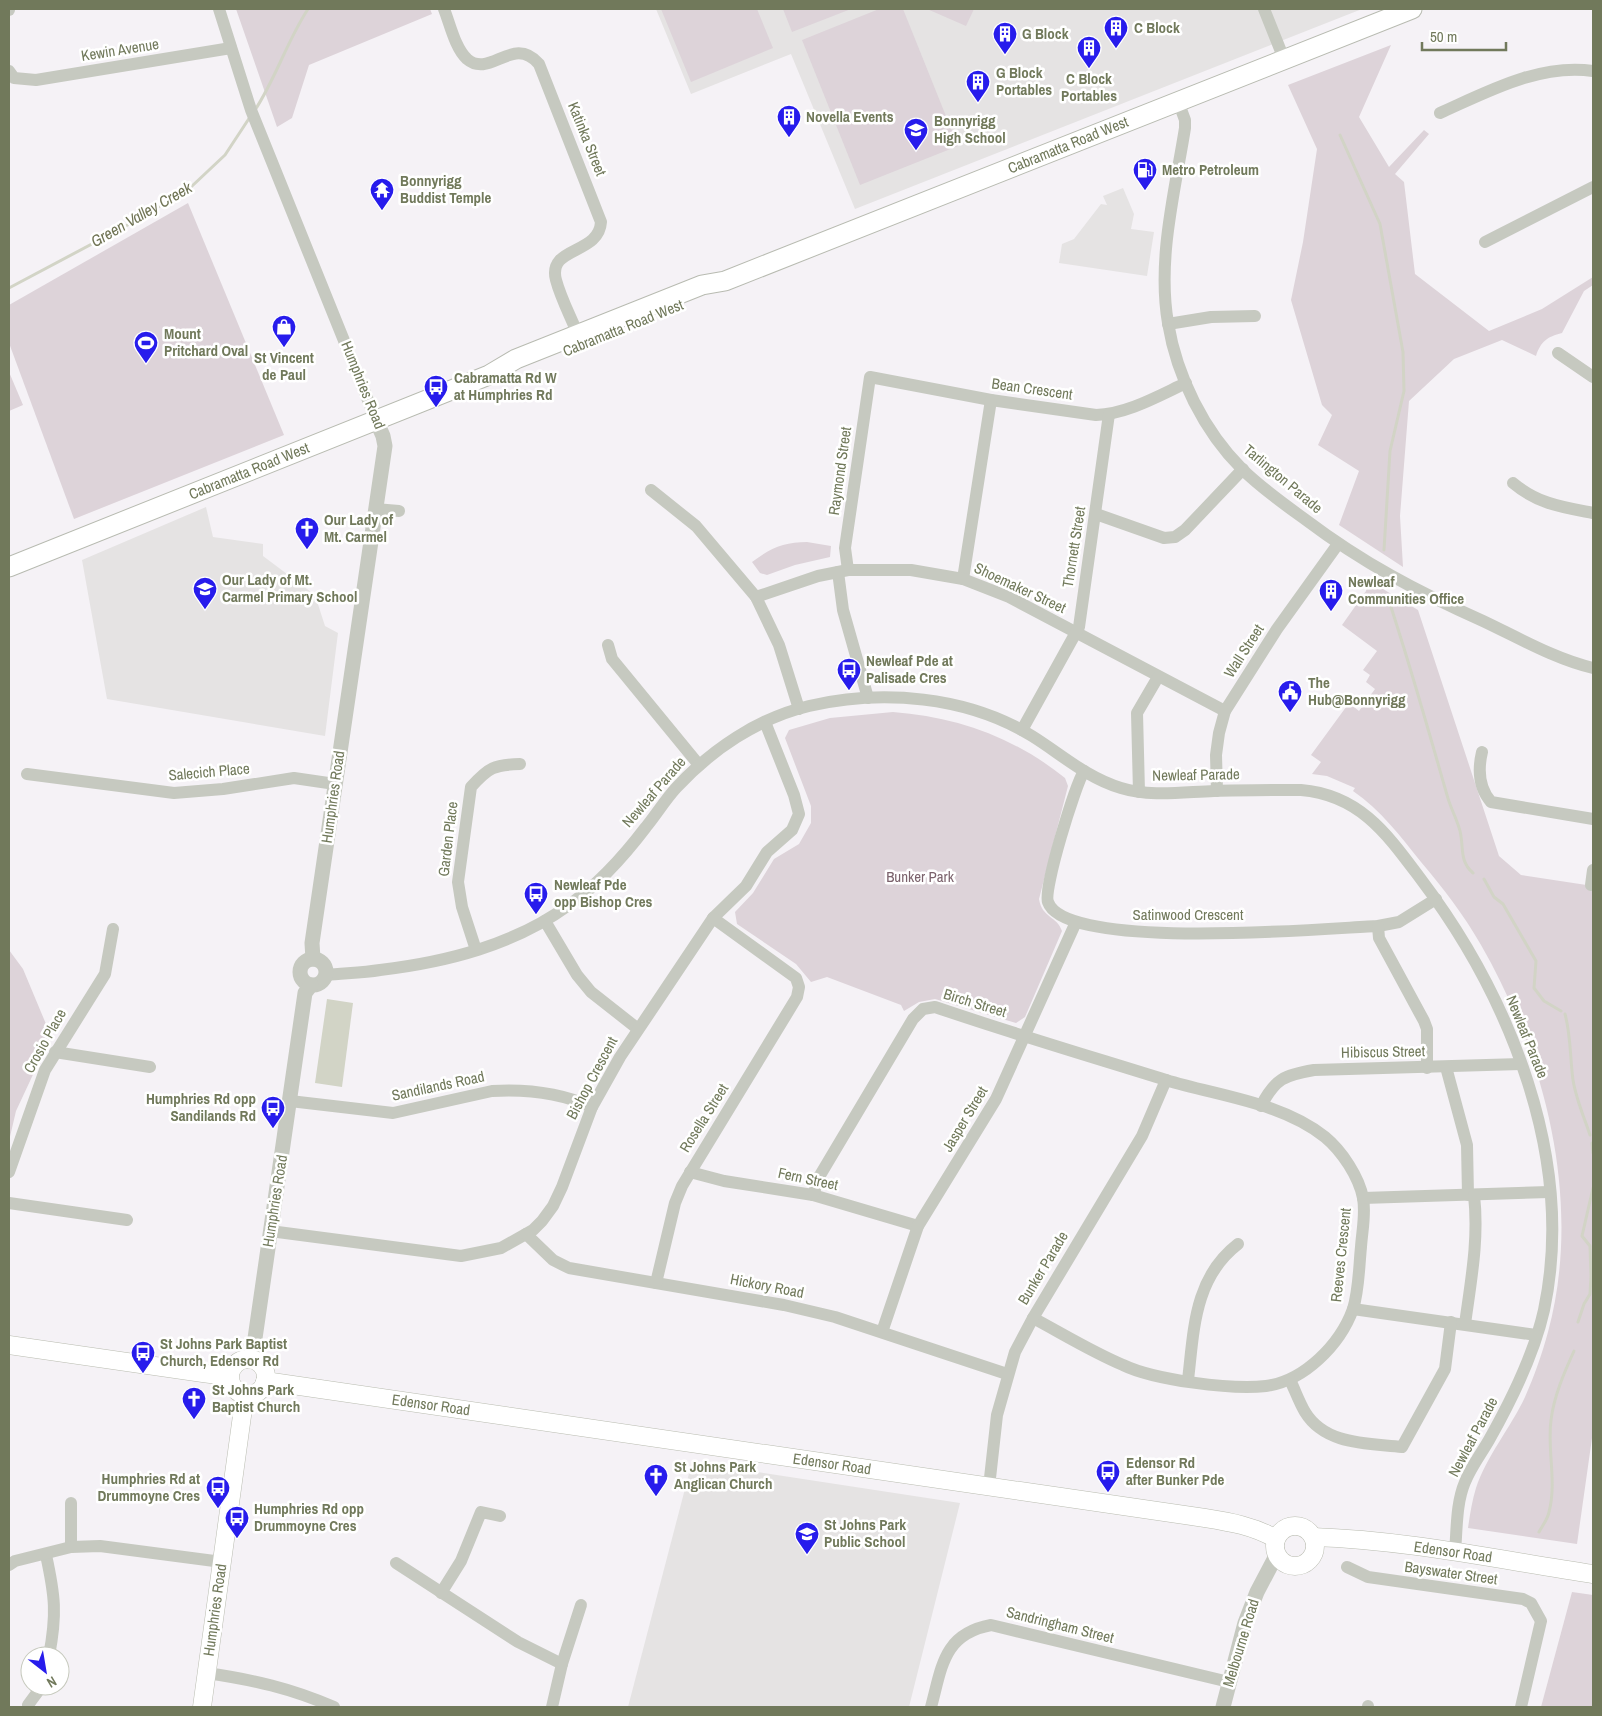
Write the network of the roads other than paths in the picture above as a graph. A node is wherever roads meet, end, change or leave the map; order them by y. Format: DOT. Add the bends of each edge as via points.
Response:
graph roads {
  1 [pos="219,9"];
  2 [pos="444,9"];
  3 [pos="1264,9"];
  4 [pos="1412,9"];
  5 [pos="231,48"];
  6 [pos="1284,60"];
  7 [pos="1593,71"];
  8 [pos="11,74"];
  9 [pos="1178,101"];
  10 [pos="1440,113"];
  11 [pos="1593,187"];
  12 [pos="1485,242"];
  13 [pos="725,281"];
  14 [pos="1255,316"];
  15 [pos="1168,324"];
  16 [pos="578,335"];
  17 [pos="1558,353"];
  18 [pos="489,375"];
  19 [pos="870,377"];
  20 [pos="1593,377"];
  21 [pos="1186,383"];
  22 [pos="991,400"];
  23 [pos="1109,414"];
  24 [pos="376,420"];
  25 [pos="1243,470"];
  26 [pos="1513,483"];
  27 [pos="651,490"];
  28 [pos="375,509"];
  29 [pos="400,511"];
  30 [pos="1096,514"];
  31 [pos="1593,514"];
  32 [pos="1338,544"];
  33 [pos="9,567"];
  34 [pos="843,571"];
  35 [pos="963,579"];
  36 [pos="756,597"];
  37 [pos="1076,632"];
  38 [pos="608,645"];
  39 [pos="1593,668"];
  40 [pos="1158,678"];
  41 [pos="868,698"];
  42 [pos="799,709"];
  43 [pos="1225,711"];
  44 [pos="765,722"];
  45 [pos="1022,730"];
  46 [pos="1482,752"];
  47 [pos="520,764"];
  48 [pos="699,765"];
  49 [pos="1084,771"];
  50 [pos="27,774"];
  51 [pos="335,784"];
  52 [pos="1217,791"];
  53 [pos="1139,792"];
  54 [pos="1593,819"];
  55 [pos="1593,870"];
  56 [pos="1591,884"];
  57 [pos="1436,899"];
  58 [pos="713,918"];
  59 [pos="545,921"];
  60 [pos="1076,922"];
  61 [pos="1378,926"];
  62 [pos="113,929"];
  63 [pos="476,950"];
  64 [pos="313,959"];
  65 [pos="326,975"];
  66 [pos="310,985"];
  67 [pos="638,1029"];
  68 [pos="1025,1035"];
  69 [pos="54,1052"];
  70 [pos="1521,1064"];
  71 [pos="150,1067"];
  72 [pos="1446,1067"];
  73 [pos="1427,1068"];
  74 [pos="1166,1080"];
  75 [pos="290,1101"];
  76 [pos="1262,1106"];
  77 [pos="592,1107"];
  78 [pos="9,1172"];
  79 [pos="690,1172"];
  80 [pos="1549,1192"];
  81 [pos="814,1195"];
  82 [pos="1471,1195"];
  83 [pos="1363,1198"];
  84 [pos="9,1203"];
  85 [pos="127,1220"];
  86 [pos="918,1226"];
  87 [pos="270,1231"];
  88 [pos="526,1234"];
  89 [pos="1238,1244"];
  90 [pos="656,1283"];
  91 [pos="1353,1309"];
  92 [pos="1033,1318"];
  93 [pos="1451,1322"];
  94 [pos="1465,1324"];
  95 [pos="882,1332"];
  96 [pos="1536,1334"];
  97 [pos="9,1345"];
  98 [pos="252,1359"];
  99 [pos="230,1373"];
  100 [pos="1008,1374"];
  101 [pos="1188,1380"];
  102 [pos="1290,1380"];
  103 [pos="265,1381"];
  104 [pos="245,1394"];
  105 [pos="989,1487"];
  106 [pos="71,1503"];
  107 [pos="500,1516"];
  108 [pos="1313,1537"];
  109 [pos="1277,1547"];
  110 [pos="71,1548"];
  111 [pos="1455,1552"];
  112 [pos="46,1555"];
  113 [pos="222,1562"];
  114 [pos="396,1563"];
  115 [pos="9,1564"];
  116 [pos="1347,1567"];
  117 [pos="1593,1574"];
  118 [pos="441,1593"];
  119 [pos="581,1604"];
  120 [pos="50,1646"];
  121 [pos="562,1664"];
  122 [pos="207,1673"];
  123 [pos="1229,1682"];
  124 [pos="35,1696"];
  125 [pos="28,1706"];
  126 [pos="202,1707"];
  127 [pos="334,1707"];
  128 [pos="552,1707"];
  129 [pos="931,1707"];
  130 [pos="1223,1707"];
  131 [pos="1520,1707"];
  1 -- 5 [label="street, Humphries Road"];
  2 -- 16 [label="street, Katinka Street" via="467,59 477,64 490,63 516,52 526,54 539,64 601,222 595,240 564,256 556,266 556,280"];
  3 -- 6 [label="street"];
  4 -- 6 [label="main road, Cabramatta Road West"];
  5 -- 8 [label="street, Kewin Avenue" via="36,80"];
  5 -- 24 [label="street, Humphries Road" via="245,95"];
  6 -- 9 [label="main road, Cabramatta Road West"];
  7 -- 10 [label="street" via="1556,70 1530,76"];
  9 -- 13 [label="main road, Cabramatta Road West"];
  9 -- 15 [label="street, Tarlington Parade" via="1185,128 1164,269"];
  11 -- 12 [label="street"];
  13 -- 16 [label="main road, Cabramatta Road West" via="702,285"];
  13 -- 18 [label="main road, Cabramatta Road West" via="706,295 669,310 518,370"];
  14 -- 15 [label="street" via="1211,317"];
  15 -- 21 [label="street, Tarlington Parade"];
  16 -- 18 [label="main road, Cabramatta Road West" via="516,359"];
  17 -- 20 [label="street"];
  18 -- 24 [label="main road, Cabramatta Road West"];
  19 -- 22 [label="street, Bean Crescent"];
  19 -- 34 [label="street, Raymond Street"];
  21 -- 23 [label="street, Bean Crescent"];
  21 -- 25 [label="street, Tarlington Parade" via="1207,424"];
  22 -- 23 [label="street, Bean Crescent" via="1084,414"];
  22 -- 35 [label="street"];
  23 -- 30 [label="street, Thornett Street"];
  24 -- 28 [label="street, Humphries Road" via="384,436 384,446"];
  24 -- 33 [label="main road, Cabramatta Road West"];
  25 -- 30 [label="street" via="1175,537 1158,536"];
  25 -- 32 [label="street, Tarlington Parade"];
  26 -- 31 [label="street" via="1529,496 1551,505"];
  27 -- 36 [label="street" via="696,526"];
  28 -- 29 [label="street"];
  28 -- 51 [label="street, Humphries Road"];
  30 -- 37 [label="street, Thornett Street"];
  32 -- 39 [label="street, Tarlington Parade" via="1422,594"];
  32 -- 43 [label="street, Wall Street" via="1279,626"];
  34 -- 35 [label="street, Shoemaker Street" via="911,570"];
  34 -- 36 [label="street, Shoemaker Street"];
  34 -- 41 [label="street, Raymond Street" via="843,610"];
  35 -- 37 [label="street, Shoemaker Street" via="1009,597"];
  36 -- 42 [label="street" via="779,645"];
  37 -- 40 [label="street, Shoemaker Street"];
  37 -- 45 [label="street, Thornett Street"];
  38 -- 48 [label="street" via="612,659"];
  40 -- 43 [label="street, Shoemaker Street"];
  40 -- 53 [label="street" via="1138,713"];
  41 -- 42 [label="street, Newleaf Parade"];
  41 -- 45 [label="street, Newleaf Parade" via="910,698 950,704"];
  42 -- 44 [label="street, Newleaf Parade"];
  43 -- 52 [label="street, Wall Street" via="1216,754"];
  44 -- 48 [label="street, Newleaf Parade" via="734,739"];
  44 -- 58 [label="street, Bishop Crescent" via="800,814 792,830 767,852 746,886"];
  45 -- 49 [label="street, Newleaf Parade"];
  46 -- 54 [label="street" via="1478,770 1490,802"];
  47 -- 63 [label="street, Garden Place" via="498,764 471,787 458,882 462,907"];
  48 -- 59 [label="street, Newleaf Parade" via="594,885"];
  49 -- 53 [label="street, Newleaf Parade" via="1107,783"];
  49 -- 60 [label="street, Satinwood Crescent" via="1070,808 1047,894 1052,908"];
  50 -- 51 [label="street, Salecich Place" via="174,793 294,778"];
  51 -- 64 [label="street, Humphries Road" via="312,943"];
  52 -- 53 [label="street, Newleaf Parade"];
  52 -- 57 [label="street, Newleaf Parade" via="1318,791 1344,800 1362,810"];
  55 -- 56 [label="street"];
  57 -- 61 [label="street, Satinwood Crescent" via="1399,922"];
  57 -- 70 [label="street, Newleaf Parade" via="1487,984 1515,1040"];
  58 -- 67 [label="street, Bishop Crescent"];
  58 -- 79 [label="street, Rosella Street" via="796,978 799,987 797,997"];
  59 -- 63 [label="street, Newleaf Parade" via="510,939"];
  59 -- 67 [label="street" via="577,975 591,992"];
  60 -- 61 [label="street, Satinwood Crescent" via="1161,935"];
  60 -- 68 [label="street, Jasper Street"];
  61 -- 73 [label="street" via="1380,938 1427,1029"];
  62 -- 69 [label="street, Crosio Place" via="105,974"];
  63 -- 65 [label="street, Newleaf Parade" via="423,964"];
  64 -- 65 [label="street" via="323,963"];
  64 -- 66 [label="street" via="304,963 300,970 301,979"];
  65 -- 66 [label="street" via="321,982"];
  66 -- 75 [label="street, Humphries Road" via="305,993"];
  67 -- 77 [label="street, Bishop Crescent"];
  68 -- 74 [label="street, Birch Street"];
  68 -- 81 [label="street, Birch Street" via="934,1007 923,1009 913,1019 819,1177"];
  68 -- 86 [label="street, Jasper Street" via="989,1113"];
  69 -- 71 [label="street"];
  69 -- 78 [label="street, Crosio Place"];
  70 -- 72 [label="street, Hibiscus Street"];
  70 -- 80 [label="street, Newleaf Parade" via="1531,1089 1542,1136"];
  72 -- 73 [label="street, Hibiscus Street"];
  72 -- 82 [label="street" via="1467,1145"];
  73 -- 76 [label="street, Hibiscus Street" via="1314,1070 1289,1074 1272,1086"];
  74 -- 76 [label="street, Reeves Crescent"];
  74 -- 92 [label="street, Bunker Parade" via="1142,1136"];
  75 -- 77 [label="street, Sandilands Road" via="393,1113 507,1090 566,1097"];
  75 -- 87 [label="street, Humphries Road"];
  76 -- 83 [label="street, Reeves Crescent" via="1308,1126 1325,1138 1340,1153"];
  77 -- 88 [label="street, Bishop Crescent" via="553,1206"];
  79 -- 81 [label="street, Fern Street" via="724,1181"];
  79 -- 90 [label="street, Rosella Street" via="675,1203"];
  80 -- 82 [label="street"];
  80 -- 96 [label="street, Newleaf Parade" via="1548,1278 1544,1311"];
  81 -- 86 [label="street, Fern Street"];
  82 -- 83 [label="street"];
  82 -- 94 [label="street" via="1477,1217 1476,1250"];
  83 -- 91 [label="street, Reeves Crescent"];
  84 -- 85 [label="street"];
  86 -- 95 [label="street, Jasper Street"];
  87 -- 88 [label="street, Bishop Crescent" via="462,1256 501,1248"];
  87 -- 98 [label="street, Humphries Road"];
  88 -- 90 [label="street, Hickory Road" via="552,1260 569,1268"];
  89 -- 101 [label="street" via="1222,1256 1207,1278 1194,1328"];
  90 -- 95 [label="street, Hickory Road" via="784,1305"];
  91 -- 93 [label="street"];
  91 -- 102 [label="street, Reeves Crescent" via="1340,1334 1322,1357"];
  92 -- 100 [label="street, Bunker Parade" via="1015,1352"];
  92 -- 101 [label="street, Reeves Crescent" via="1125,1366 1160,1377"];
  93 -- 94 [label="street"];
  93 -- 102 [label="street" via="1445,1369 1402,1446 1336,1438 1320,1430 1304,1411"];
  94 -- 96 [label="street"];
  95 -- 100 [label="street, Hickory Road"];
  96 -- 111 [label="street, Newleaf Parade" via="1512,1398 1464,1484"];
  97 -- 99 [label="main road" via="210,1374"];
  98 -- 99 [label="main road" via="239,1361"];
  98 -- 103 [label="main road" via="264,1369"];
  99 -- 104 [label="main road" via="232,1384"];
  100 -- 105 [label="street, Bunker Parade" via="994,1435"];
  101 -- 102 [label="street, Reeves Crescent" via="1242,1388"];
  103 -- 104 [label="main road" via="258,1392"];
  103 -- 105 [label="main road, Edensor Road"];
  104 -- 113 [label="main road, Humphries Road"];
  105 -- 109 [label="main road, Edensor Road" via="1238,1524 1264,1532"];
  106 -- 110 [label="street"];
  107 -- 118 [label="street" via="481,1512 461,1561"];
  108 -- 109 [label="main road" via="1303,1528 1290,1526 1284,1529"];
  108 -- 109 [label="main road" via="1314,1550 1300,1565 1287,1564"];
  108 -- 111 [label="main road, Edensor Road" via="1352,1538"];
  109 -- 123 [label="street, Melbourne Road" via="1245,1623"];
  110 -- 112 [label="street"];
  110 -- 113 [label="street" via="100,1546"];
  111 -- 117 [label="main road, Edensor Road"];
  112 -- 115 [label="street"];
  112 -- 120 [label="street" via="55,1598"];
  113 -- 122 [label="main road, Humphries Road"];
  114 -- 118 [label="street"];
  116 -- 131 [label="street, Bayswater Street" via="1368,1577 1522,1599 1531,1603 1541,1621"];
  118 -- 121 [label="street" via="518,1642"];
  119 -- 121 [label="street"];
  121 -- 128 [label="street"];
  122 -- 126 [label="main road, Humphries Road"];
  122 -- 127 [label="street" via="287,1688"];
  123 -- 129 [label="street, Sandringham Street" via="990,1625 964,1633 951,1645 943,1660"];
  123 -- 130 [label="street, Melbourne Road"];
  124 -- 125 [label="street"];
}
